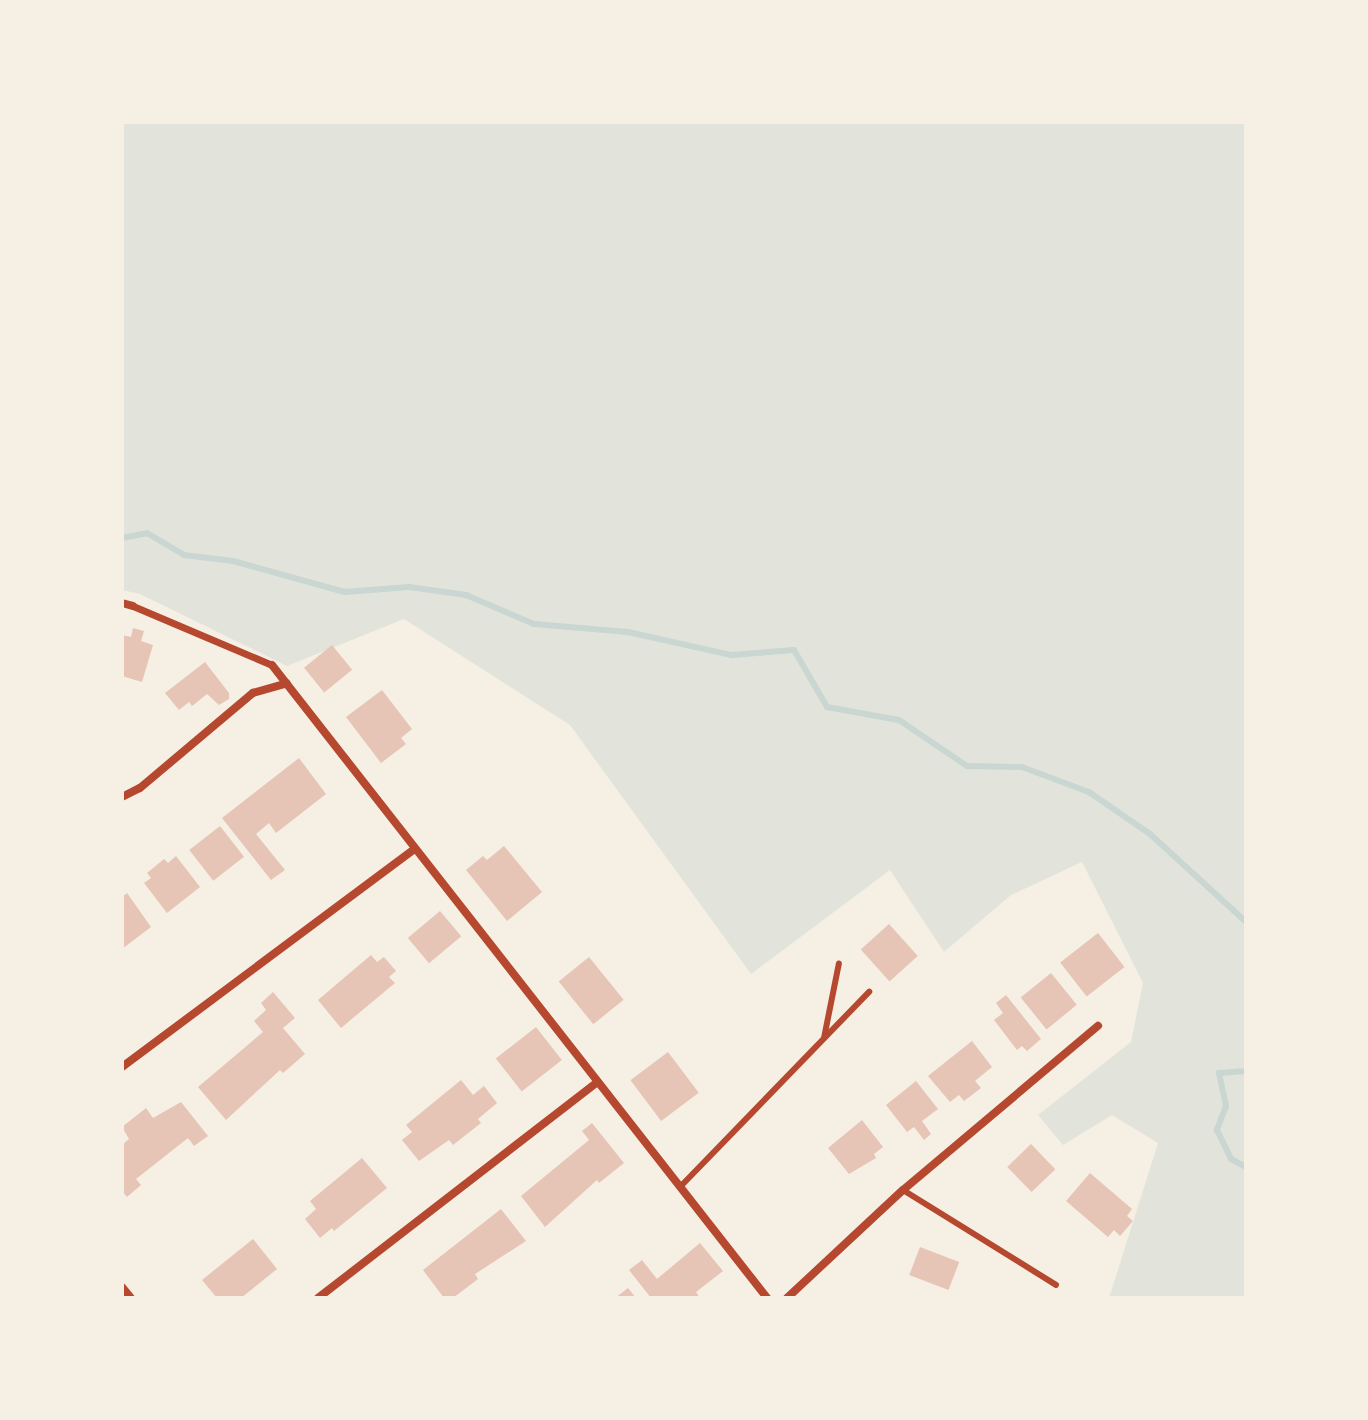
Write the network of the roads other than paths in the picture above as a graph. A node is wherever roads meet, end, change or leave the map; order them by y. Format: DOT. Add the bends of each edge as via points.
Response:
graph roads {
  1 [pos="122,603"];
  2 [pos="133,606"];
  3 [pos="272,665"];
  4 [pos="287,683"];
  5 [pos="122,797"];
  6 [pos="414,849"];
  7 [pos="839,963"];
  8 [pos="869,992"];
  9 [pos="1098,1026"];
  10 [pos="824,1039"];
  11 [pos="122,1067"];
  12 [pos="597,1082"];
  13 [pos="680,1187"];
  14 [pos="903,1190"];
  15 [pos="1056,1285"];
  16 [pos="122,1287"];
  17 [pos="131,1298"];
  18 [pos="318,1298"];
  19 [pos="767,1298"];
  20 [pos="787,1298"];
  1 -- 2 [label="street"];
  2 -- 3 [label="street"];
  3 -- 4 [label="street"];
  4 -- 5 [label="street" via="253,693 140,788"];
  4 -- 6 [label="street"];
  6 -- 11 [label="street"];
  6 -- 12 [label="street"];
  7 -- 10 [label="lane"];
  8 -- 10 [label="lane"];
  9 -- 14 [label="street"];
  10 -- 13 [label="lane"];
  12 -- 13 [label="street"];
  12 -- 18 [label="street"];
  13 -- 19 [label="street"];
  14 -- 15 [label="lane"];
  14 -- 20 [label="street"];
  16 -- 17 [label="street"];
}
